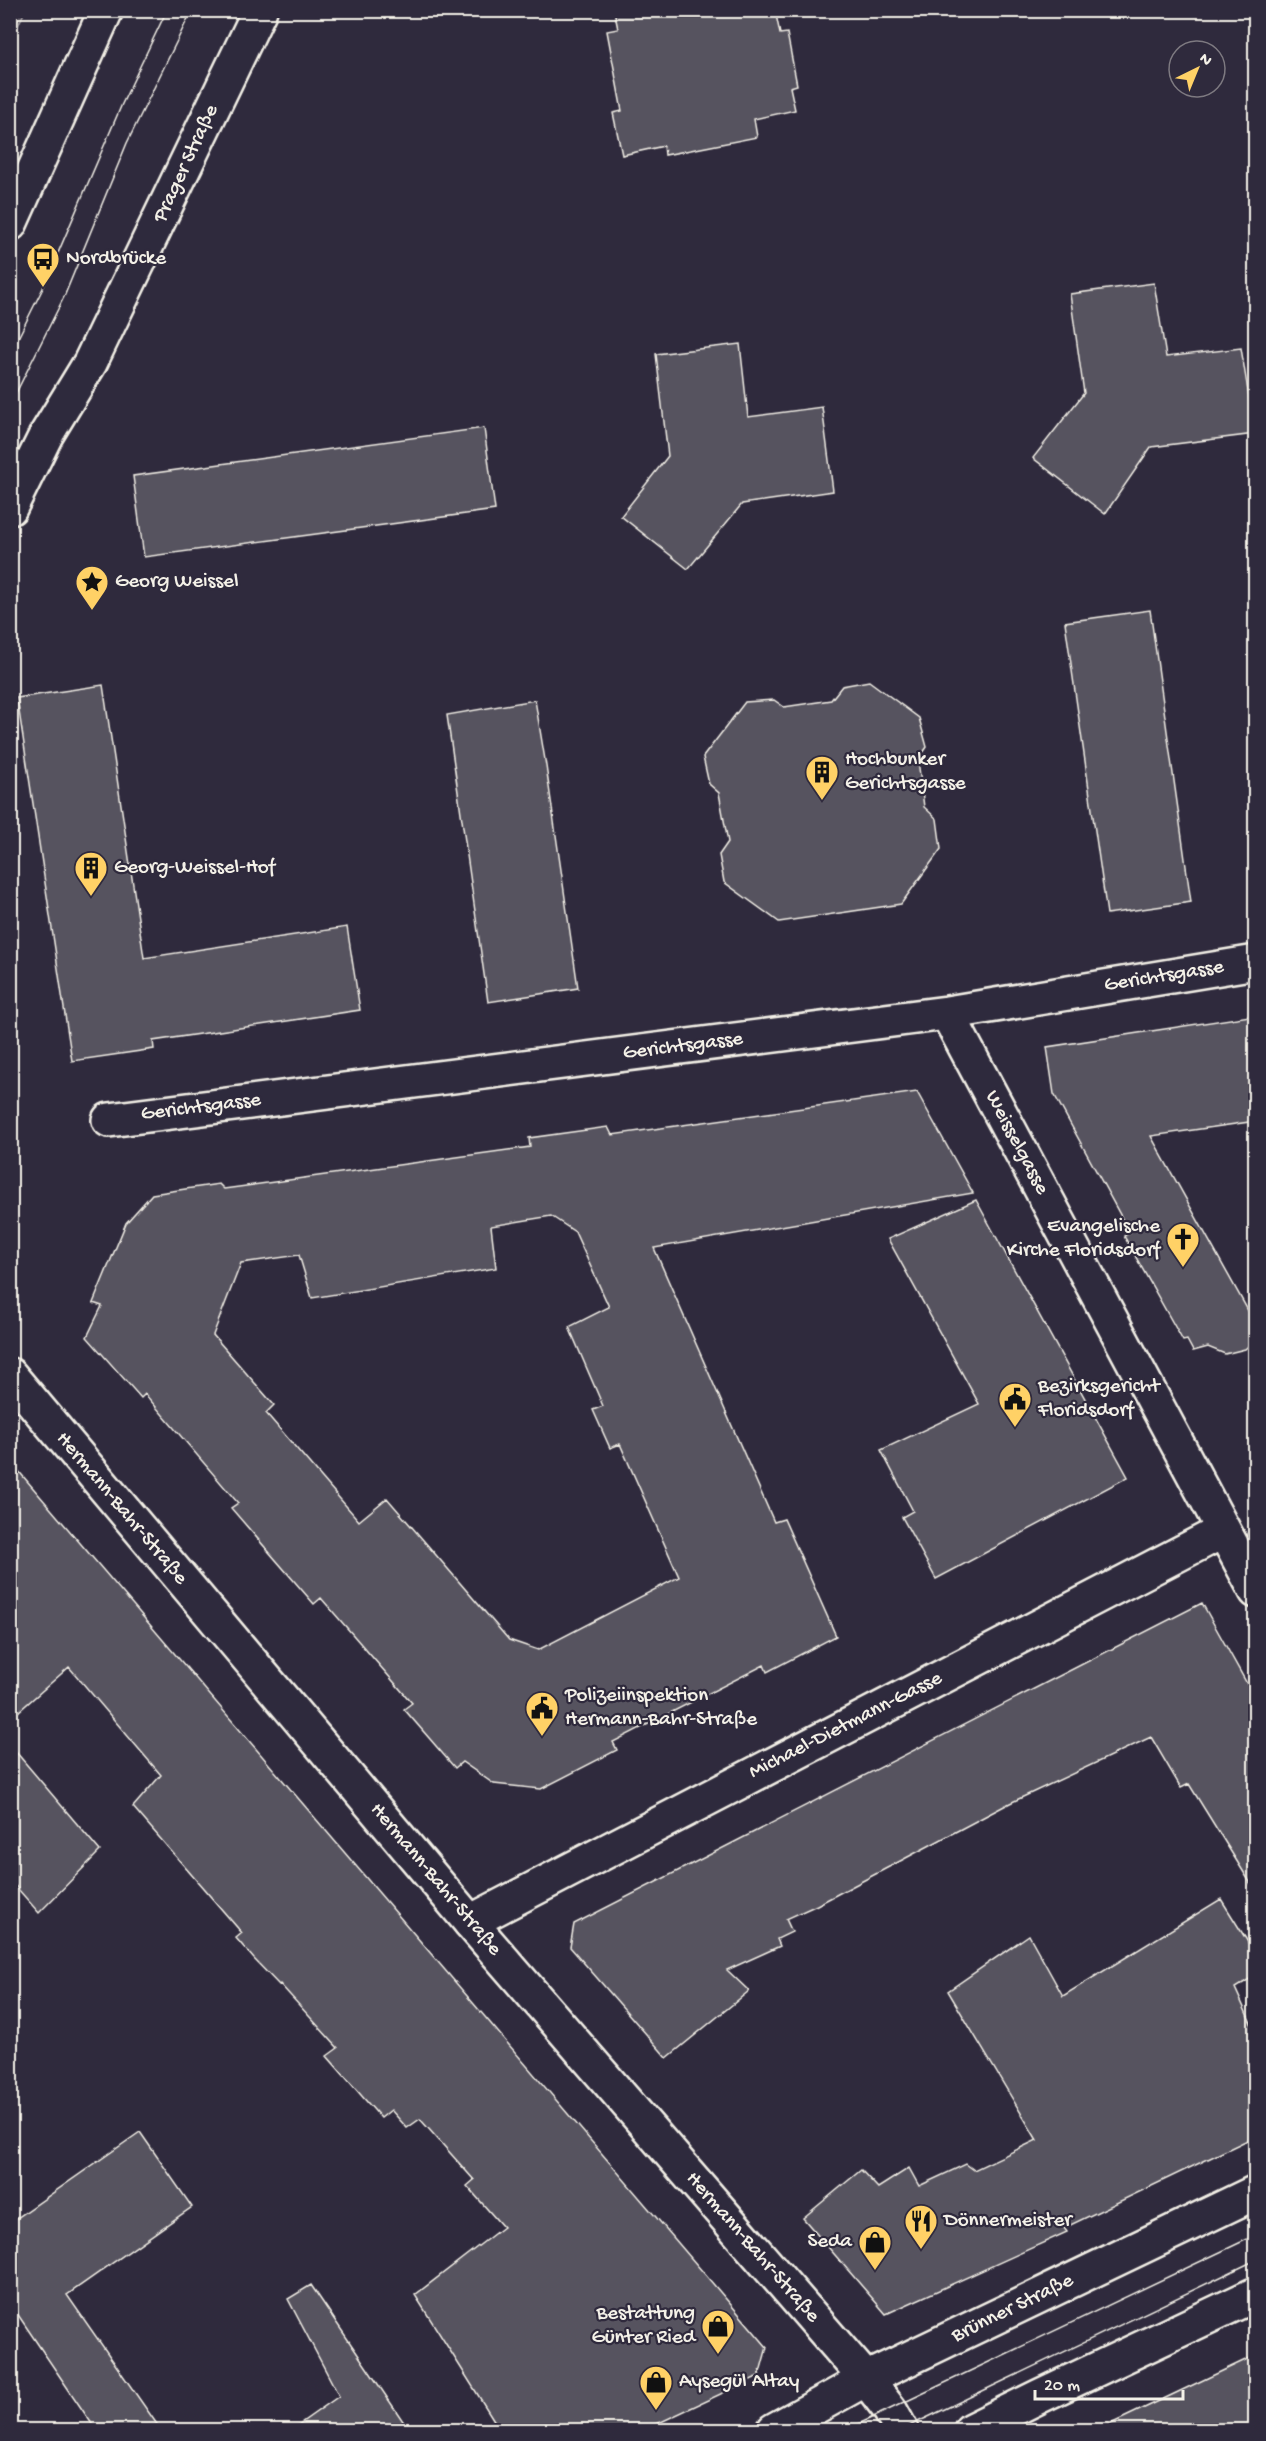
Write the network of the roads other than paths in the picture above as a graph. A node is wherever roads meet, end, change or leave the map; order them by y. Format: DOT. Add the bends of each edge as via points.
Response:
graph roads {
  1 [pos="106,10"];
  2 [pos="260,10"];
  3 [pos="10,224"];
  4 [pos="10,508"];
  5 [pos="1256,962"];
  6 [pos="947,1013"];
  7 [pos="109,1120"];
  8 [pos="10,1375"];
  9 [pos="1223,1531"];
  10 [pos="1256,1591"];
  11 [pos="470,1922"];
  12 [pos="1256,2192"];
  13 [pos="1256,2294"];
  14 [pos="866,2379"];
  15 [pos="774,2430"];
  16 [pos="900,2430"];
  17 [pos="971,2430"];
  1 -- 3 [label="main road"];
  2 -- 4 [label="main road, Prager Straße" via="90,363 46,435"];
  5 -- 6 [label="main road, Gerichtsgasse"];
  6 -- 7 [label="main road, Gerichtsgasse"];
  6 -- 9 [label="main road, Weisselgasse"];
  8 -- 11 [label="main road, Hermann-Bahr-Straße"];
  9 -- 10 [label="main road, Weisselgasse"];
  9 -- 11 [label="main road, Michael-Dietmann-Gasse"];
  11 -- 14 [label="main road, Hermann-Bahr-Straße"];
  12 -- 14 [label="main road, Brünner Straße"];
  13 -- 17 [label="main road"];
  14 -- 15 [label="main road, Brünner Straße"];
  14 -- 16 [label="main road, Hermann-Bahr-Straße"];
}
